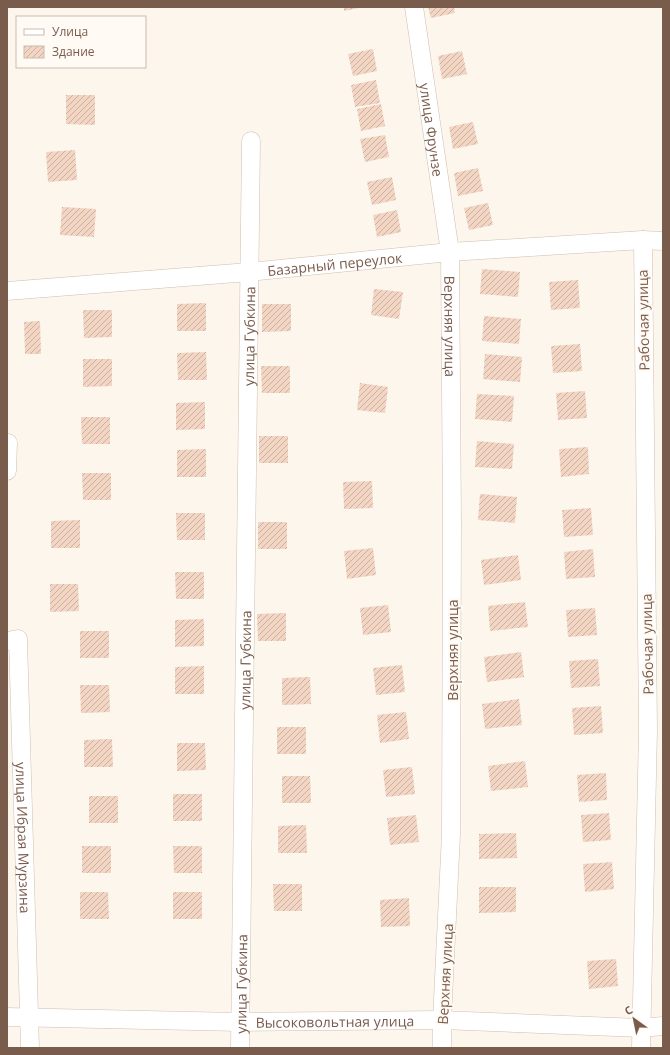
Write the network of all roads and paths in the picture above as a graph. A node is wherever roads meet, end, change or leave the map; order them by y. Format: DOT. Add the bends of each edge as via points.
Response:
graph roads {
  1 [pos="414,7"];
  2 [pos="251,141"];
  3 [pos="643,240"];
  4 [pos="663,240"];
  5 [pos="450,252"];
  6 [pos="249,272"];
  7 [pos="7,291"];
  8 [pos="8,443"];
  9 [pos="7,470"];
  10 [pos="7,640"];
  11 [pos="30,1017"];
  12 [pos="7,1018"];
  13 [pos="442,1020"];
  14 [pos="240,1022"];
  15 [pos="663,1026"];
  16 [pos="641,1028"];
  17 [pos="30,1048"];
  18 [pos="240,1048"];
  19 [pos="442,1048"];
  20 [pos="641,1048"];
  1 -- 5 [label="street, улица Фрунзе"];
  2 -- 6 [label="street, улица Губкина"];
  3 -- 4 [label="street, Базарный переулок"];
  3 -- 5 [label="street, Базарный переулок"];
  3 -- 16 [label="street, Рабочая улица" via="648,730"];
  5 -- 6 [label="street, Базарный переулок"];
  5 -- 13 [label="street, Верхняя улица" via="451,834"];
  6 -- 7 [label="street, Базарный переулок"];
  6 -- 14 [label="street, улица Губкина"];
  8 -- 9 [label="street"];
  10 -- 11 [label="street, улица Ибрая Мурзина" via="18,639"];
  11 -- 12 [label="street, Высоковольтная улица"];
  11 -- 14 [label="street, Высоковольтная улица"];
  11 -- 17 [label="street, улица Ибрая Мурзина"];
  13 -- 14 [label="street, Высоковольтная улица"];
  13 -- 16 [label="street, Высоковольтная улица"];
  13 -- 19 [label="street, Верхняя улица"];
  14 -- 18 [label="street, улица Губкина"];
  15 -- 16 [label="street, Высоковольтная улица"];
  16 -- 20 [label="street, Рабочая улица"];
}
